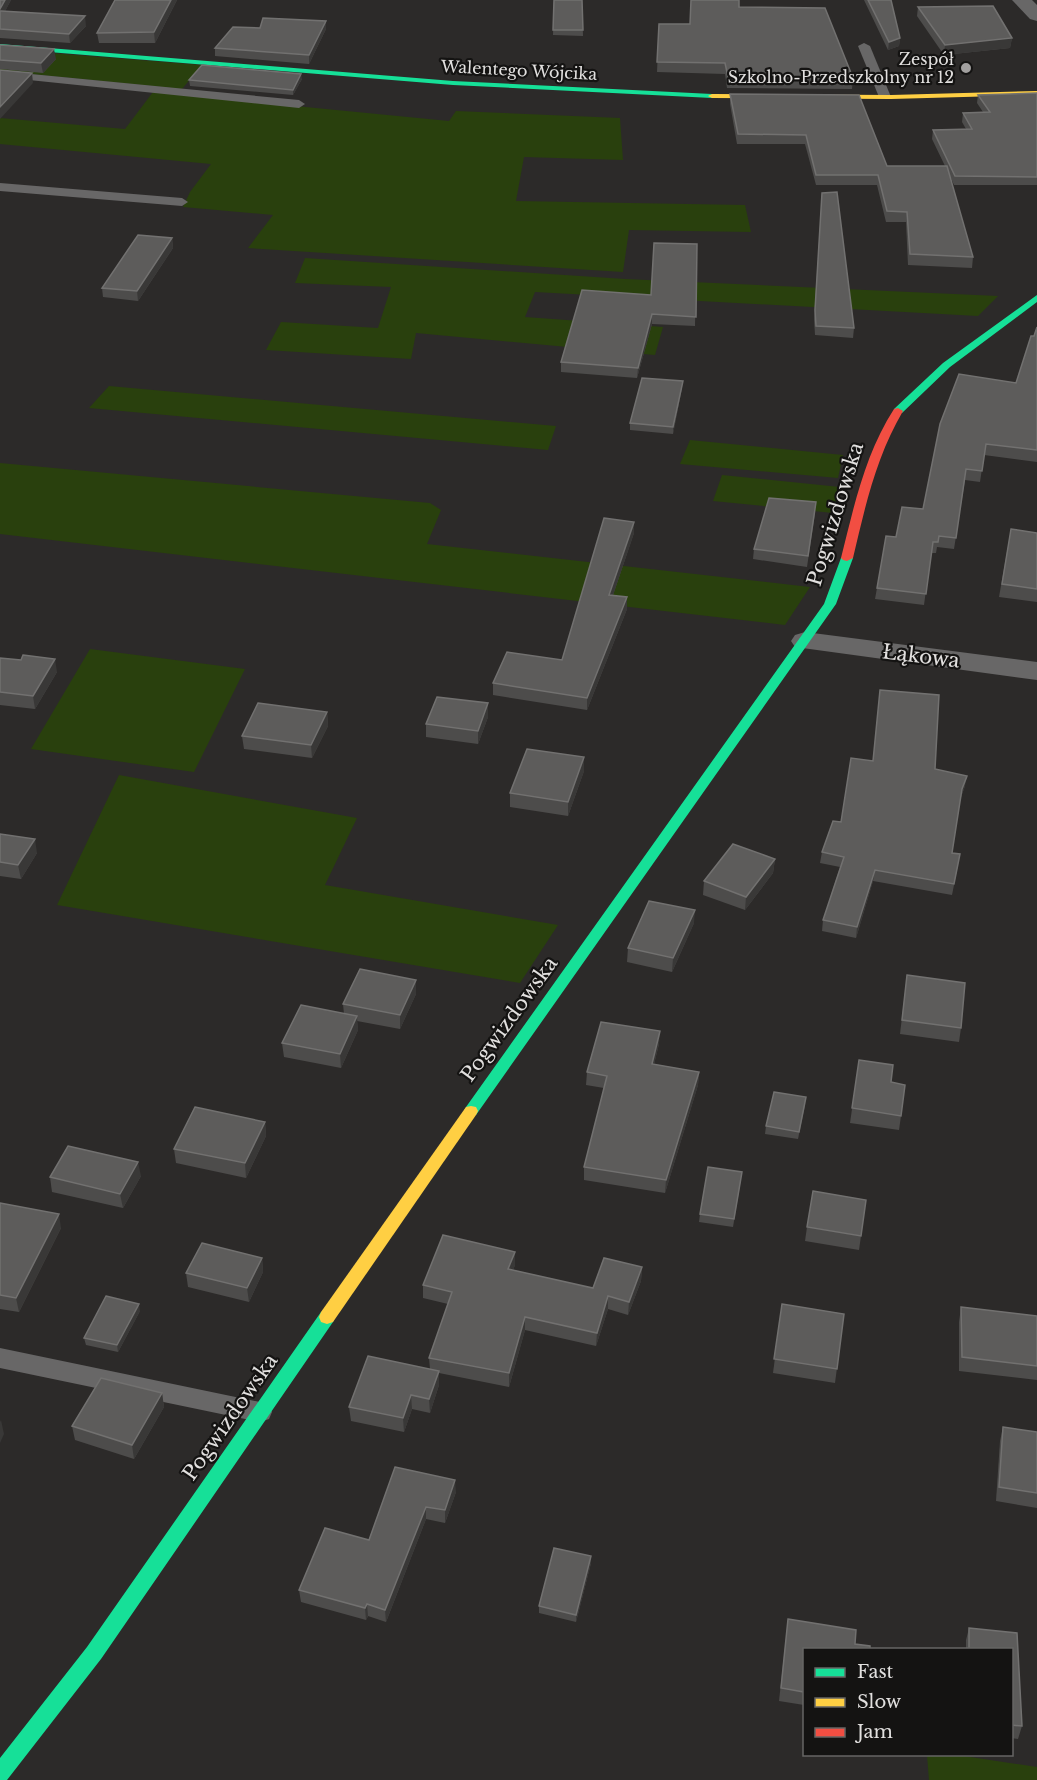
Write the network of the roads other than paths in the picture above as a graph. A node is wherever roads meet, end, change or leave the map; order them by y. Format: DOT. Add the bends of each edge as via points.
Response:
graph roads {
  1 [pos="1022,0"];
  2 [pos="1037,15"];
  3 [pos="0,46"];
  4 [pos="864,46"];
  5 [pos="0,74"];
  6 [pos="1037,93"];
  7 [pos="885,97"];
  8 [pos="299,104"];
  9 [pos="0,187"];
  10 [pos="182,202"];
  11 [pos="1037,298"];
  12 [pos="805,641"];
  13 [pos="1037,671"];
  14 [pos="0,1358"];
  15 [pos="260,1412"];
  16 [pos="0,1773"];
  1 -- 2 [label="street"];
  3 -- 7 [label="street, Walentego Wójcika" via="454,83 686,94"];
  4 -- 7 [label="lane"];
  5 -- 8 [label="lane"];
  6 -- 7 [label="street, Walentego Wójcika"];
  9 -- 10 [label="lane"];
  11 -- 12 [label="street, Pogwizdowska" via="902,405 887,428 870,477 842,579"];
  12 -- 13 [label="street, Łąkowa"];
  12 -- 15 [label="street, Pogwizdowska"];
  14 -- 15 [label="lane"];
  15 -- 16 [label="street, Pogwizdowska" via="94,1653"];
}
